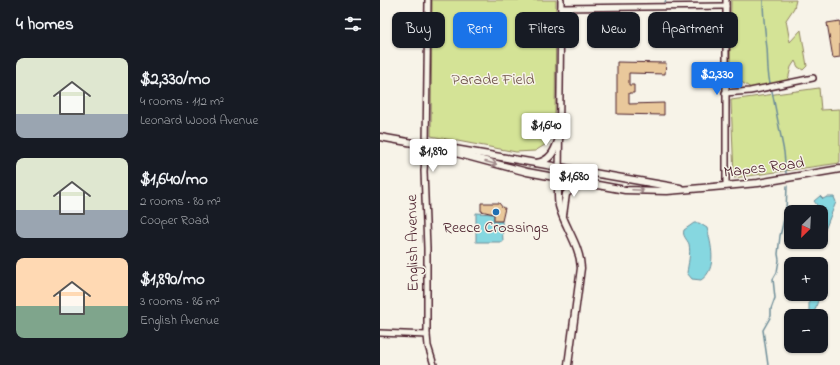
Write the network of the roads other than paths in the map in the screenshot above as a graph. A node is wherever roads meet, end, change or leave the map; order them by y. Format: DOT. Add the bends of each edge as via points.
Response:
graph roads {
  1 [pos="428,0"];
  2 [pos="561,0"];
  3 [pos="661,0"];
  4 [pos="726,3"];
  5 [pos="661,7"];
  6 [pos="561,8"];
  7 [pos="813,78"];
  8 [pos="725,93"];
  9 [pos="560,136"];
  10 [pos="380,137"];
  11 [pos="426,146"];
  12 [pos="535,163"];
  13 [pos="559,167"];
  14 [pos="840,169"];
  15 [pos="558,178"];
  16 [pos="590,183"];
  17 [pos="726,186"];
  18 [pos="692,189"];
  19 [pos="563,216"];
  20 [pos="381,333"];
  21 [pos="427,335"];
  22 [pos="434,365"];
  23 [pos="568,365"];
  1 -- 11 [label="street, English Avenue"];
  2 -- 6 [label="street"];
  3 -- 5 [label="street"];
  4 -- 5 [label="street"];
  4 -- 8 [label="street"];
  5 -- 6 [label="street"];
  6 -- 9 [label="street"];
  7 -- 8 [label="street" via="750,91"];
  8 -- 17 [label="street"];
  9 -- 12 [label="street" via="551,156"];
  9 -- 13 [label="street"];
  10 -- 11 [label="street, Mapes Road"];
  11 -- 12 [label="street, Mapes Road" via="454,148"];
  11 -- 15 [label="street, Mapes Road, one-way"];
  11 -- 21 [label="street, English Avenue" via="424,171"];
  12 -- 13 [label="street, Mapes Road"];
  13 -- 15 [label="street"];
  13 -- 18 [label="street, Mapes Road"];
  14 -- 17 [label="street, Mapes Road"];
  15 -- 16 [label="street, Mapes Road"];
  15 -- 19 [label="street" via="558,201"];
  16 -- 18 [label="street, Mapes Road, one-way" via="625,190 667,192"];
  16 -- 19 [label="street" via="568,191 564,200"];
  17 -- 18 [label="street, Mapes Road"];
  19 -- 23 [label="street" via="581,257"];
  20 -- 21 [label="street"];
  21 -- 22 [label="street, English Avenue"];
}
